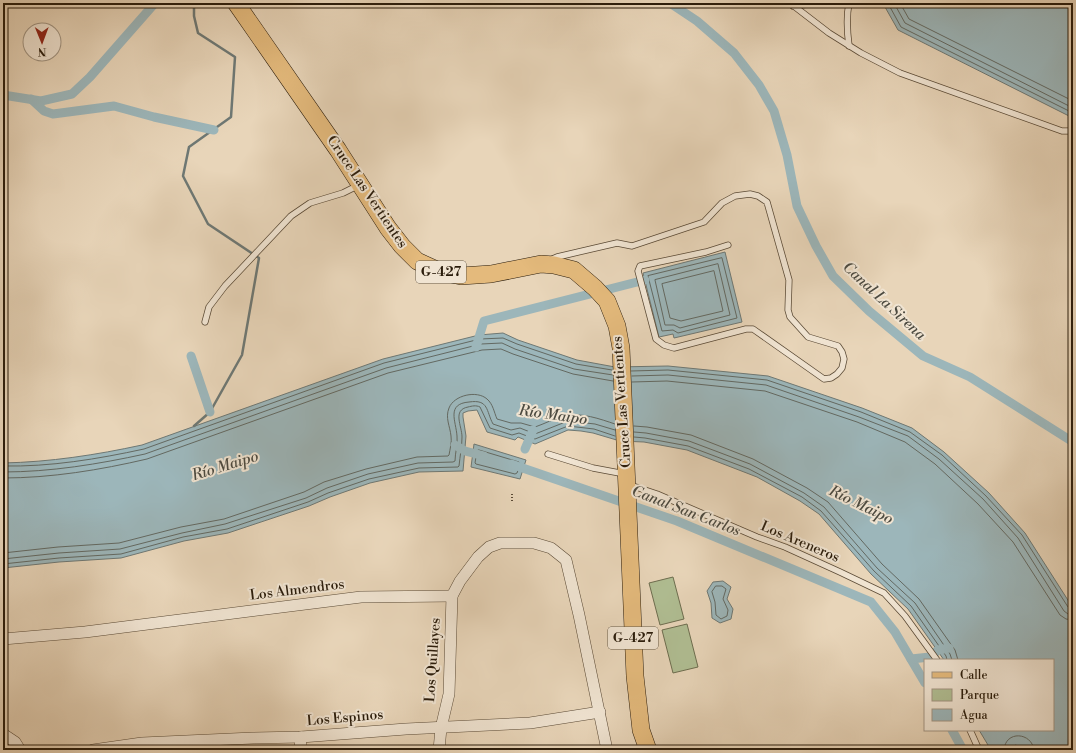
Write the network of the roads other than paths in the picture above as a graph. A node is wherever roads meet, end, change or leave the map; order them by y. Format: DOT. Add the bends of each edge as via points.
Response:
graph roads {
  1 [pos="236,3"];
  2 [pos="818,3"];
  3 [pos="848,3"];
  4 [pos="792,4"];
  5 [pos="850,46"];
  6 [pos="1073,131"];
  7 [pos="361,185"];
  8 [pos="728,245"];
  9 [pos="541,264"];
  10 [pos="205,322"];
  11 [pos="548,454"];
  12 [pos="627,482"];
  13 [pos="452,596"];
  14 [pos="3,639"];
  15 [pos="936,659"];
  16 [pos="600,712"];
  17 [pos="441,728"];
  18 [pos="970,731"];
  19 [pos="3,734"];
  20 [pos="301,737"];
  21 [pos="123,748"];
  22 [pos="20,750"];
  23 [pos="93,750"];
  24 [pos="300,750"];
  25 [pos="439,750"];
  26 [pos="607,750"];
  27 [pos="648,750"];
  28 [pos="980,750"];
  1 -- 7 [label="main road, Cruce Las Vertientes / G-427"];
  2 -- 4 [label="lane"];
  3 -- 5 [label="lane" via="846,16"];
  4 -- 5 [label="lane"];
  5 -- 6 [label="lane" via="900,73 1062,131"];
  7 -- 9 [label="main road, Cruce Las Vertientes / G-427" via="402,246 417,261 428,267 461,276 491,274"];
  7 -- 10 [label="lane" via="310,204 291,216 221,291 209,307"];
  8 -- 9 [label="lane" via="640,266 638,271 656,339 674,348 746,329 753,330 824,379 837,374 844,359 838,346 808,337 790,317 788,280 767,202 758,196 735,196 722,203 704,222 632,246 617,243 557,257"];
  9 -- 12 [label="main road, Cruce Las Vertientes / G-427" via="574,270 607,301 619,337"];
  11 -- 12 [label="lane, Los Areneros"];
  12 -- 15 [label="lane, Los Areneros" via="785,547 884,594 905,616"];
  12 -- 27 [label="main road, Cruce Las Vertientes / G-427" via="635,676 641,730"];
  13 -- 14 [label="street, Los Almendros" via="361,597 86,632"];
  13 -- 16 [label="street" via="478,557 489,547 500,543 534,543 551,548 566,560"];
  13 -- 17 [label="street, Los Quillayes" via="449,694"];
  16 -- 17 [label="street, Los Espinos" via="530,723"];
  16 -- 26 [label="street"];
  17 -- 20 [label="street, Los Espinos"];
  17 -- 25 [label="street, Los Quillayes"];
  18 -- 28 [label="lane"];
  19 -- 22 [label="street" via="15,742"];
  20 -- 21 [label="street, Los Espinos" via="142,743"];
  20 -- 24 [label="street"];
  21 -- 23 [label="street, Los Espinos"];
}
